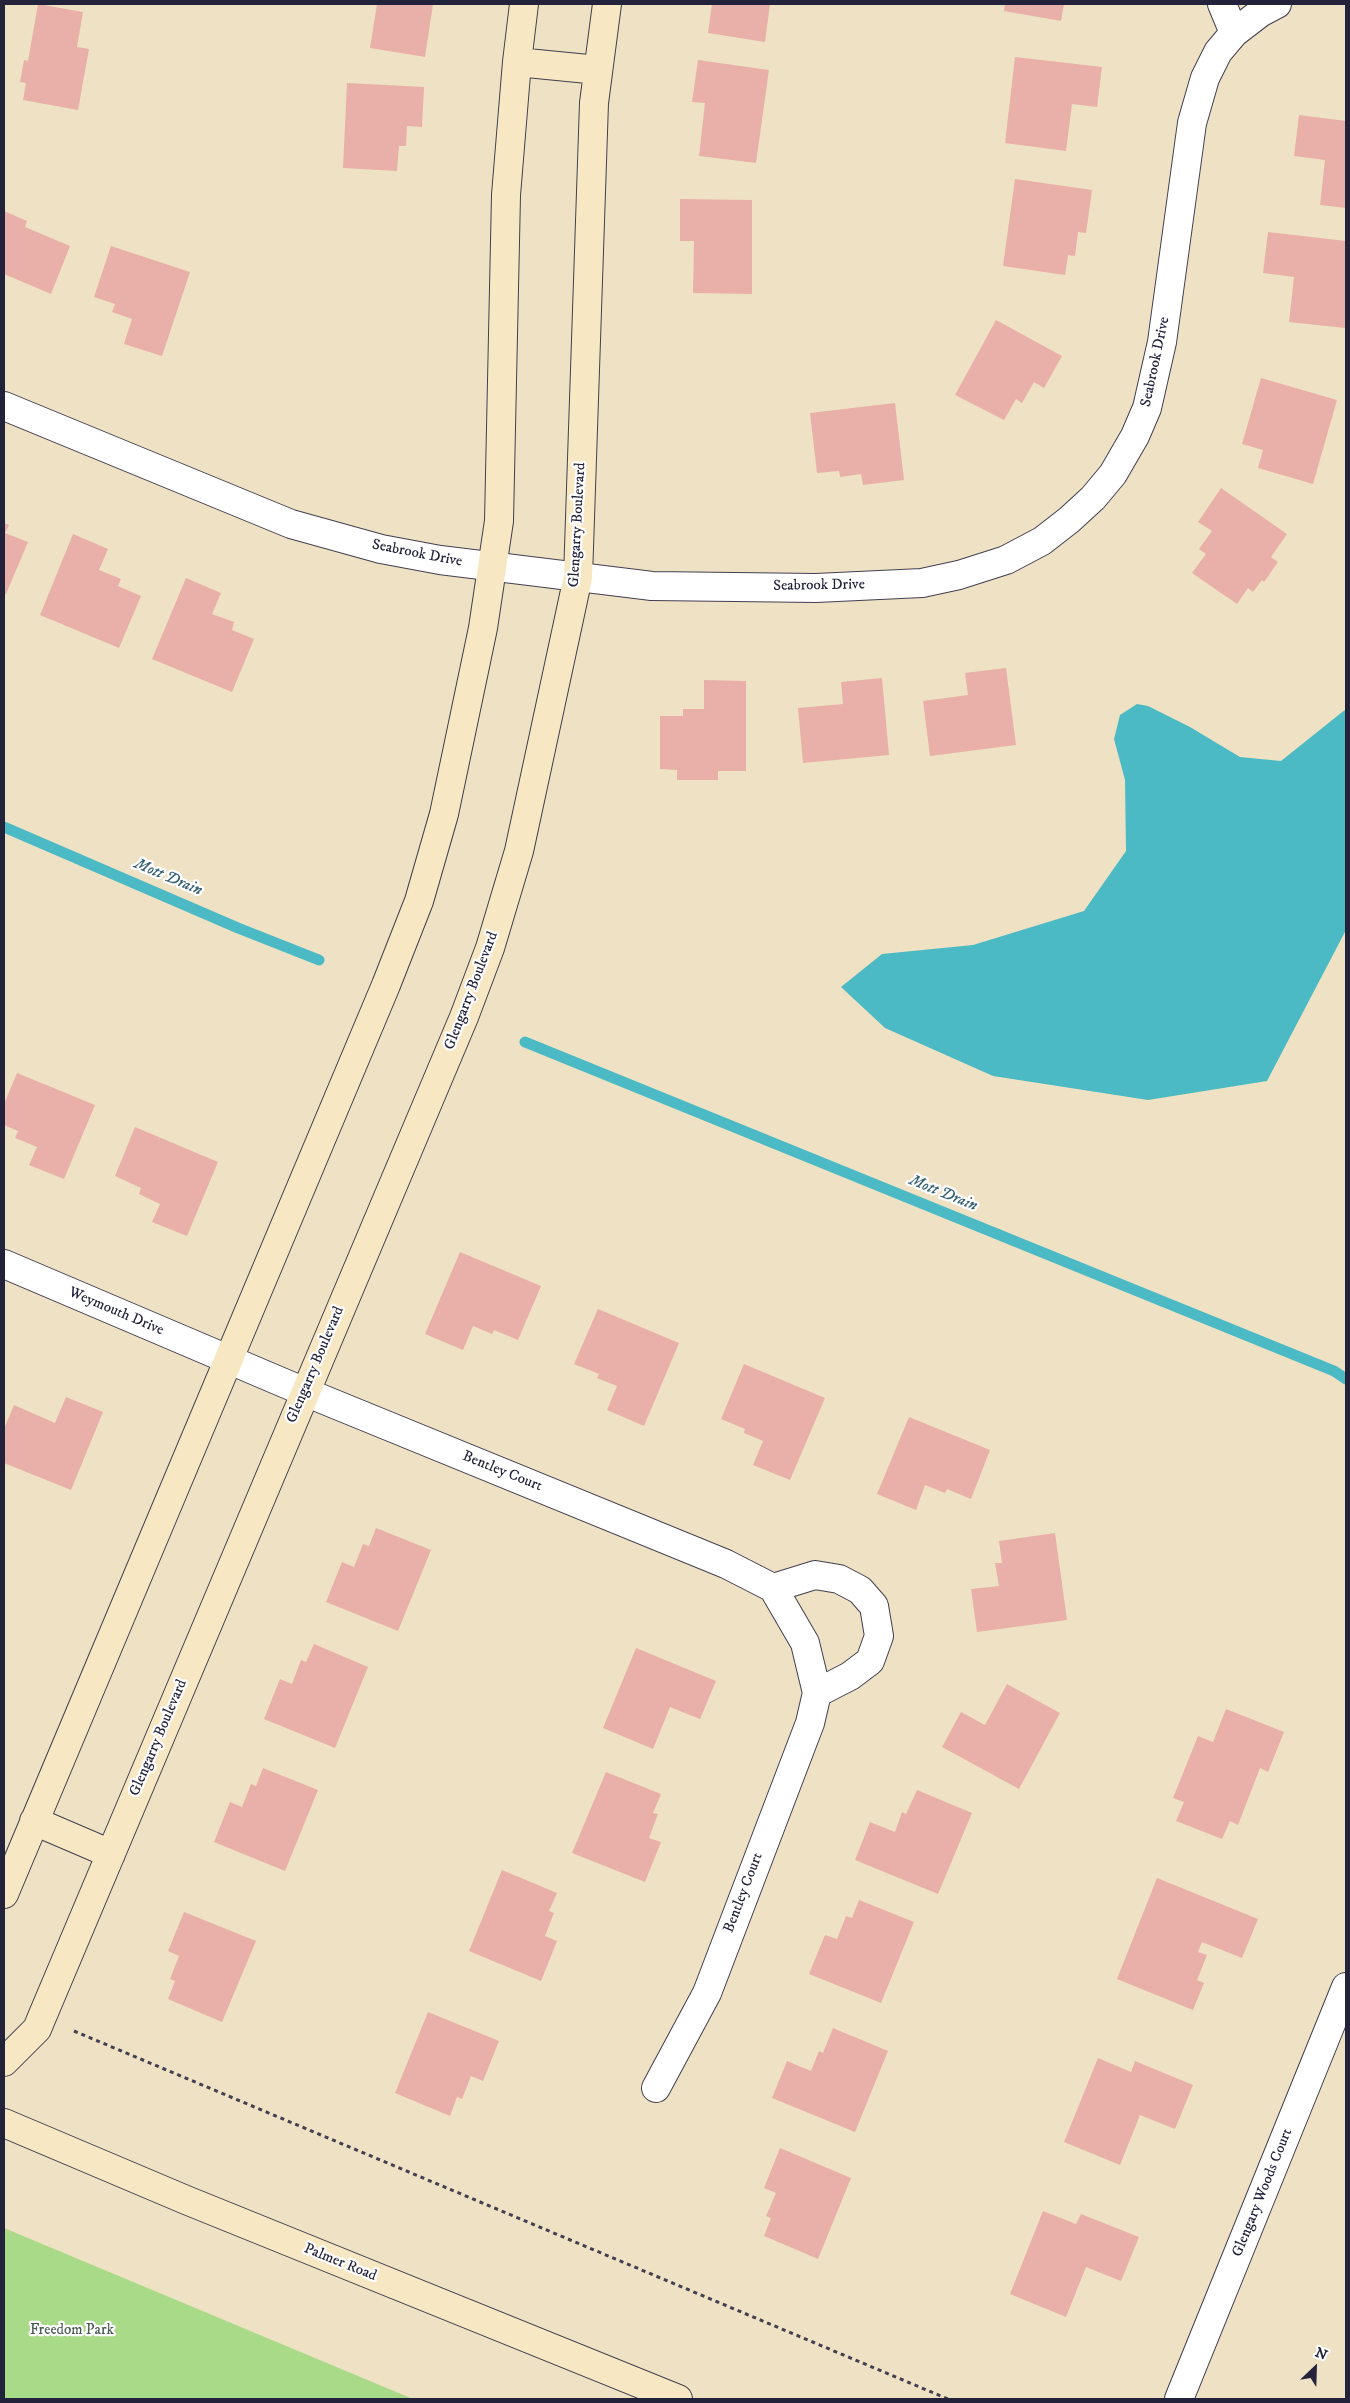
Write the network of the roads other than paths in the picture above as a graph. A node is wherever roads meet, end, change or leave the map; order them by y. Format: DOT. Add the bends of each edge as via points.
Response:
graph roads {
  1 [pos="524,4"];
  2 [pos="607,4"];
  3 [pos="1222,4"];
  4 [pos="1277,4"];
  5 [pos="1234,33"];
  6 [pos="517,62"];
  7 [pos="598,70"];
  8 [pos="4,406"];
  9 [pos="493,567"];
  10 [pos="578,577"];
  11 [pos="4,1264"];
  12 [pos="229,1359"];
  13 [pos="305,1392"];
  14 [pos="773,1588"];
  15 [pos="817,1693"];
  16 [pos="34,1821"];
  17 [pos="111,1854"];
  18 [pos="4,1894"];
  19 [pos="1346,1987"];
  20 [pos="4,2062"];
  21 [pos="656,2088"];
  22 [pos="4,2122"];
  23 [pos="678,2399"];
  24 [pos="1179,2399"];
  1 -- 6 [label="street"];
  2 -- 7 [label="street, Glengarry Boulevard"];
  3 -- 5 [label="street"];
  4 -- 5 [label="street, Seabrook Drive"];
  5 -- 10 [label="street, Seabrook Drive" via="1218,52 1205,78 1192,123 1162,342 1147,408 1113,474 1069,520 1006,560 922,583 816,588 652,586"];
  6 -- 7 [label="street"];
  6 -- 9 [label="street" via="506,195 499,520"];
  7 -- 10 [label="street, Glengarry Boulevard" via="594,102"];
  8 -- 9 [label="street, Seabrook Drive" via="291,524 381,549"];
  9 -- 10 [label="street, Seabrook Drive"];
  9 -- 12 [label="street" via="444,814 419,901"];
  10 -- 13 [label="street, Glengarry Boulevard" via="519,851 490,948 464,1017"];
  11 -- 12 [label="street, Weymouth Drive"];
  12 -- 13 [label="street, Bentley Court"];
  12 -- 16 [label="street"];
  13 -- 14 [label="street, Bentley Court" via="726,1564"];
  13 -- 17 [label="street, Glengarry Boulevard"];
  14 -- 15 [label="street, Bentley Court" via="805,1643"];
  14 -- 15 [label="street" via="816,1575 839,1579 860,1590 874,1606 879,1636 870,1661 850,1676"];
  15 -- 21 [label="street, Bentley Court" via="810,1723 707,1993"];
  16 -- 17 [label="street"];
  16 -- 18 [label="street"];
  17 -- 20 [label="street, Glengarry Boulevard" via="37,2029"];
  19 -- 24 [label="street, Glengary Woods Court"];
  22 -- 23 [label="street, Palmer Road" via="195,2204"];
}
